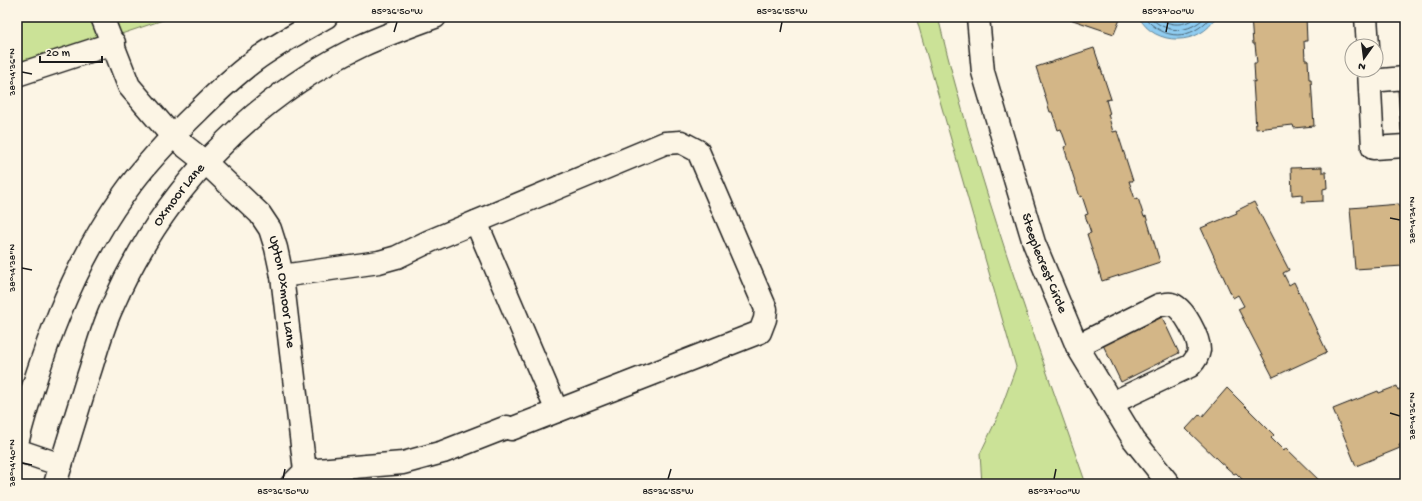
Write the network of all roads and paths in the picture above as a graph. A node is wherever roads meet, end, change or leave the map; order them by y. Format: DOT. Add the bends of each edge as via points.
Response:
graph roads {
  1 [pos="102,17"];
  2 [pos="326,17"];
  3 [pos="435,17"];
  4 [pos="978,17"];
  5 [pos="1366,17"];
  6 [pos="1367,38"];
  7 [pos="114,43"];
  8 [pos="17,75"];
  9 [pos="1384,77"];
  10 [pos="1369,78"];
  11 [pos="1405,78"];
  12 [pos="172,136"];
  13 [pos="1405,146"];
  14 [pos="205,162"];
  15 [pos="476,222"];
  16 [pos="282,276"];
  17 [pos="1077,346"];
  18 [pos="1112,403"];
  19 [pos="557,411"];
  20 [pos="17,443"];
  21 [pos="17,450"];
  22 [pos="58,474"];
  23 [pos="298,478"];
  24 [pos="1169,484"];
  1 -- 7 [label="street, Upton Oxmoor Lane"];
  2 -- 12 [label="street" via="278,44 253,62 228,82"];
  3 -- 14 [label="street, Oxmoor Lane" via="362,46 304,78 260,110"];
  4 -- 17 [label="street, Steeplecrest Circle" via="983,72 1030,228"];
  5 -- 6 [label="street"];
  7 -- 8 [label="street"];
  7 -- 12 [label="street, Upton Oxmoor Lane" via="129,86"];
  9 -- 11 [label="street"];
  10 -- 13 [label="street" via="1374,148"];
  12 -- 14 [label="street, Upton Oxmoor Lane"];
  12 -- 20 [label="street" via="123,195 81,266 38,371"];
  14 -- 16 [label="street, Upton Oxmoor Lane" via="260,214 270,229"];
  14 -- 22 [label="street, Oxmoor Lane" via="152,230 124,281 101,336"];
  15 -- 16 [label="street" via="397,257"];
  15 -- 19 [label="street"];
  15 -- 19 [label="street" via="665,143 681,142 698,151 766,309 760,332"];
  16 -- 23 [label="street, Upton Oxmoor Lane"];
  17 -- 18 [label="street, Steeplecrest Circle"];
  17 -- 18 [label="street" via="1159,305 1170,304 1179,308 1185,315 1198,342 1199,352 1193,363"];
  18 -- 24 [label="street, Steeplecrest Circle" via="1134,440"];
  19 -- 23 [label="street" via="443,452 403,463"];
  21 -- 22 [label="street"];
}
